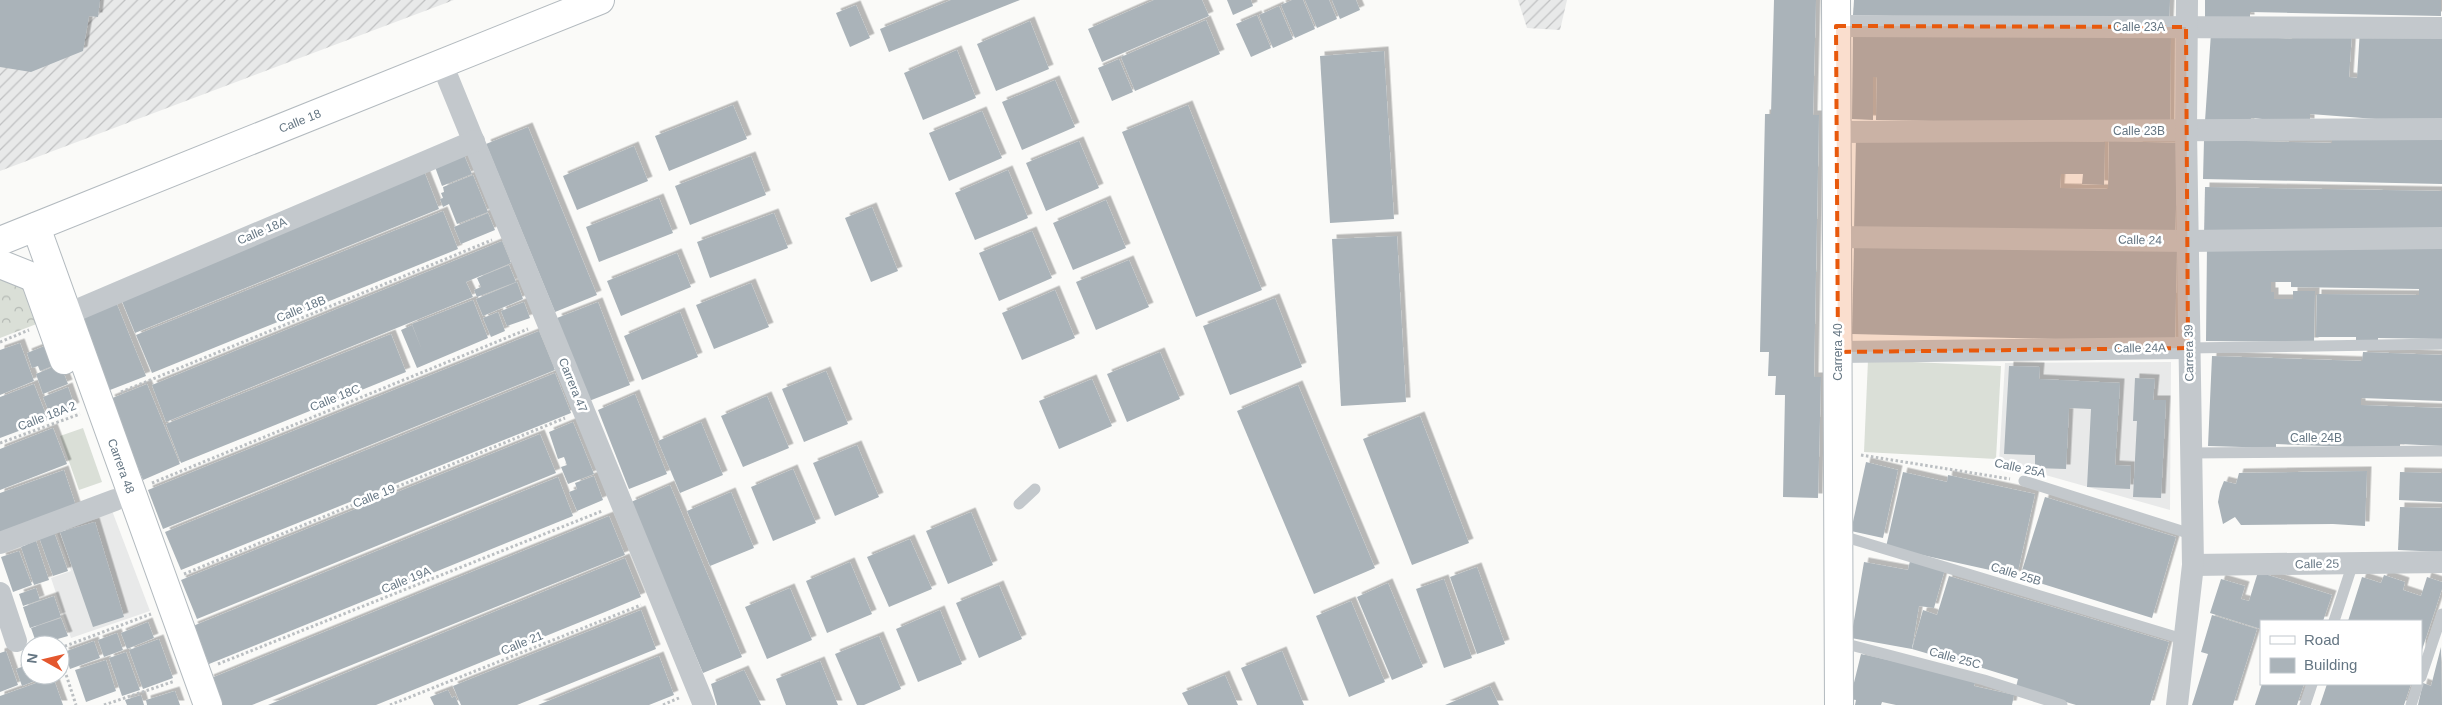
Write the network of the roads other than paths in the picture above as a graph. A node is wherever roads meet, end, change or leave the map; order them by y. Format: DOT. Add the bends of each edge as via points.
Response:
graph roads {
  1 [pos="600,0"];
  2 [pos="2187,0"];
  3 [pos="1836,13"];
  4 [pos="2186,27"];
  5 [pos="2442,28"];
  6 [pos="442,64"];
  7 [pos="2442,129"];
  8 [pos="2186,131"];
  9 [pos="1837,132"];
  10 [pos="474,141"];
  11 [pos="61,217"];
  12 [pos="18,234"];
  13 [pos="1837,237"];
  14 [pos="2442,238"];
  15 [pos="2188,240"];
  16 [pos="0,264"];
  17 [pos="43,274"];
  18 [pos="59,317"];
  19 [pos="2442,344"];
  20 [pos="2188,348"];
  21 [pos="1838,352"];
  22 [pos="2442,451"];
  23 [pos="2190,453"];
  24 [pos="2024,481"];
  25 [pos="1035,489"];
  26 [pos="123,496"];
  27 [pos="1019,504"];
  28 [pos="2191,534"];
  29 [pos="1838,535"];
  30 [pos="0,543"];
  31 [pos="2442,562"];
  32 [pos="2353,564"];
  33 [pos="2192,565"];
  34 [pos="0,593"];
  35 [pos="2442,614"];
  36 [pos="2334,620"];
  37 [pos="2186,640"];
  38 [pos="16,641"];
  39 [pos="1839,642"];
  40 [pos="2422,674"];
  41 [pos="188,676"];
  42 [pos="2312,685"];
  43 [pos="2418,685"];
  44 [pos="189,705"];
  45 [pos="208,705"];
  46 [pos="704,705"];
  47 [pos="1839,705"];
  48 [pos="2062,705"];
  49 [pos="2177,705"];
  50 [pos="2305,705"];
  51 [pos="2411,705"];
  1 -- 6 [label="street, Calle 18"];
  2 -- 4 [label="street, Carrera 39"];
  3 -- 4 [label="street, Calle 23A"];
  3 -- 9 [label="street, Carrera 40"];
  4 -- 5 [label="street, Calle 23A"];
  4 -- 8 [label="street, Carrera 39"];
  6 -- 10 [label="street, Carrera 47"];
  6 -- 11 [label="street, Calle 18"];
  7 -- 8 [label="street, Calle 23B"];
  8 -- 9 [label="street, Calle 23B"];
  8 -- 15 [label="street, Carrera 39"];
  9 -- 13 [label="street, Carrera 40"];
  10 -- 18 [label="street, Calle 18A"];
  10 -- 46 [label="street, Carrera 47"];
  11 -- 12 [label="street, Calle 18"];
  11 -- 17 [label="street"];
  12 -- 17 [label="street, Carrera 48"];
  13 -- 15 [label="street, Calle 24"];
  13 -- 21 [label="street, Carrera 40"];
  14 -- 15 [label="street, Calle 24"];
  15 -- 20 [label="street, Carrera 39"];
  16 -- 17 [label="street"];
  17 -- 18 [label="street, Carrera 48"];
  18 -- 26 [label="street, Carrera 48"];
  19 -- 20 [label="lane, Calle 24A"];
  20 -- 21 [label="street, Calle 24A"];
  20 -- 23 [label="street, Carrera 39"];
  21 -- 29 [label="street, Carrera 40"];
  22 -- 23 [label="lane, Calle 24B"];
  23 -- 28 [label="street, Carrera 39"];
  24 -- 28 [label="lane, Calle 25A"];
  25 -- 27 [label="lane"];
  26 -- 30 [label="street"];
  26 -- 41 [label="street, Carrera 48" via="156,612"];
  26 -- 41 [label="street, Carrera 48" via="164,582"];
  28 -- 33 [label="street, Carrera 39"];
  29 -- 37 [label="lane, Calle 25B"];
  29 -- 39 [label="street, Carrera 40"];
  31 -- 32 [label="street, Calle 25"];
  32 -- 33 [label="street, Calle 25"];
  32 -- 36 [label="lane"];
  33 -- 37 [label="street, Carrera 39"];
  34 -- 38 [label="street"];
  35 -- 40 [label="lane"];
  37 -- 49 [label="street, Carrera 39"];
  39 -- 47 [label="street, Carrera 40"];
  39 -- 48 [label="lane, Calle 25C" via="1984,680"];
  41 -- 44 [label="street, Carrera 48"];
  41 -- 45 [label="street, Carrera 48"];
  42 -- 50 [label="lane"];
  43 -- 51 [label="lane"];
}
